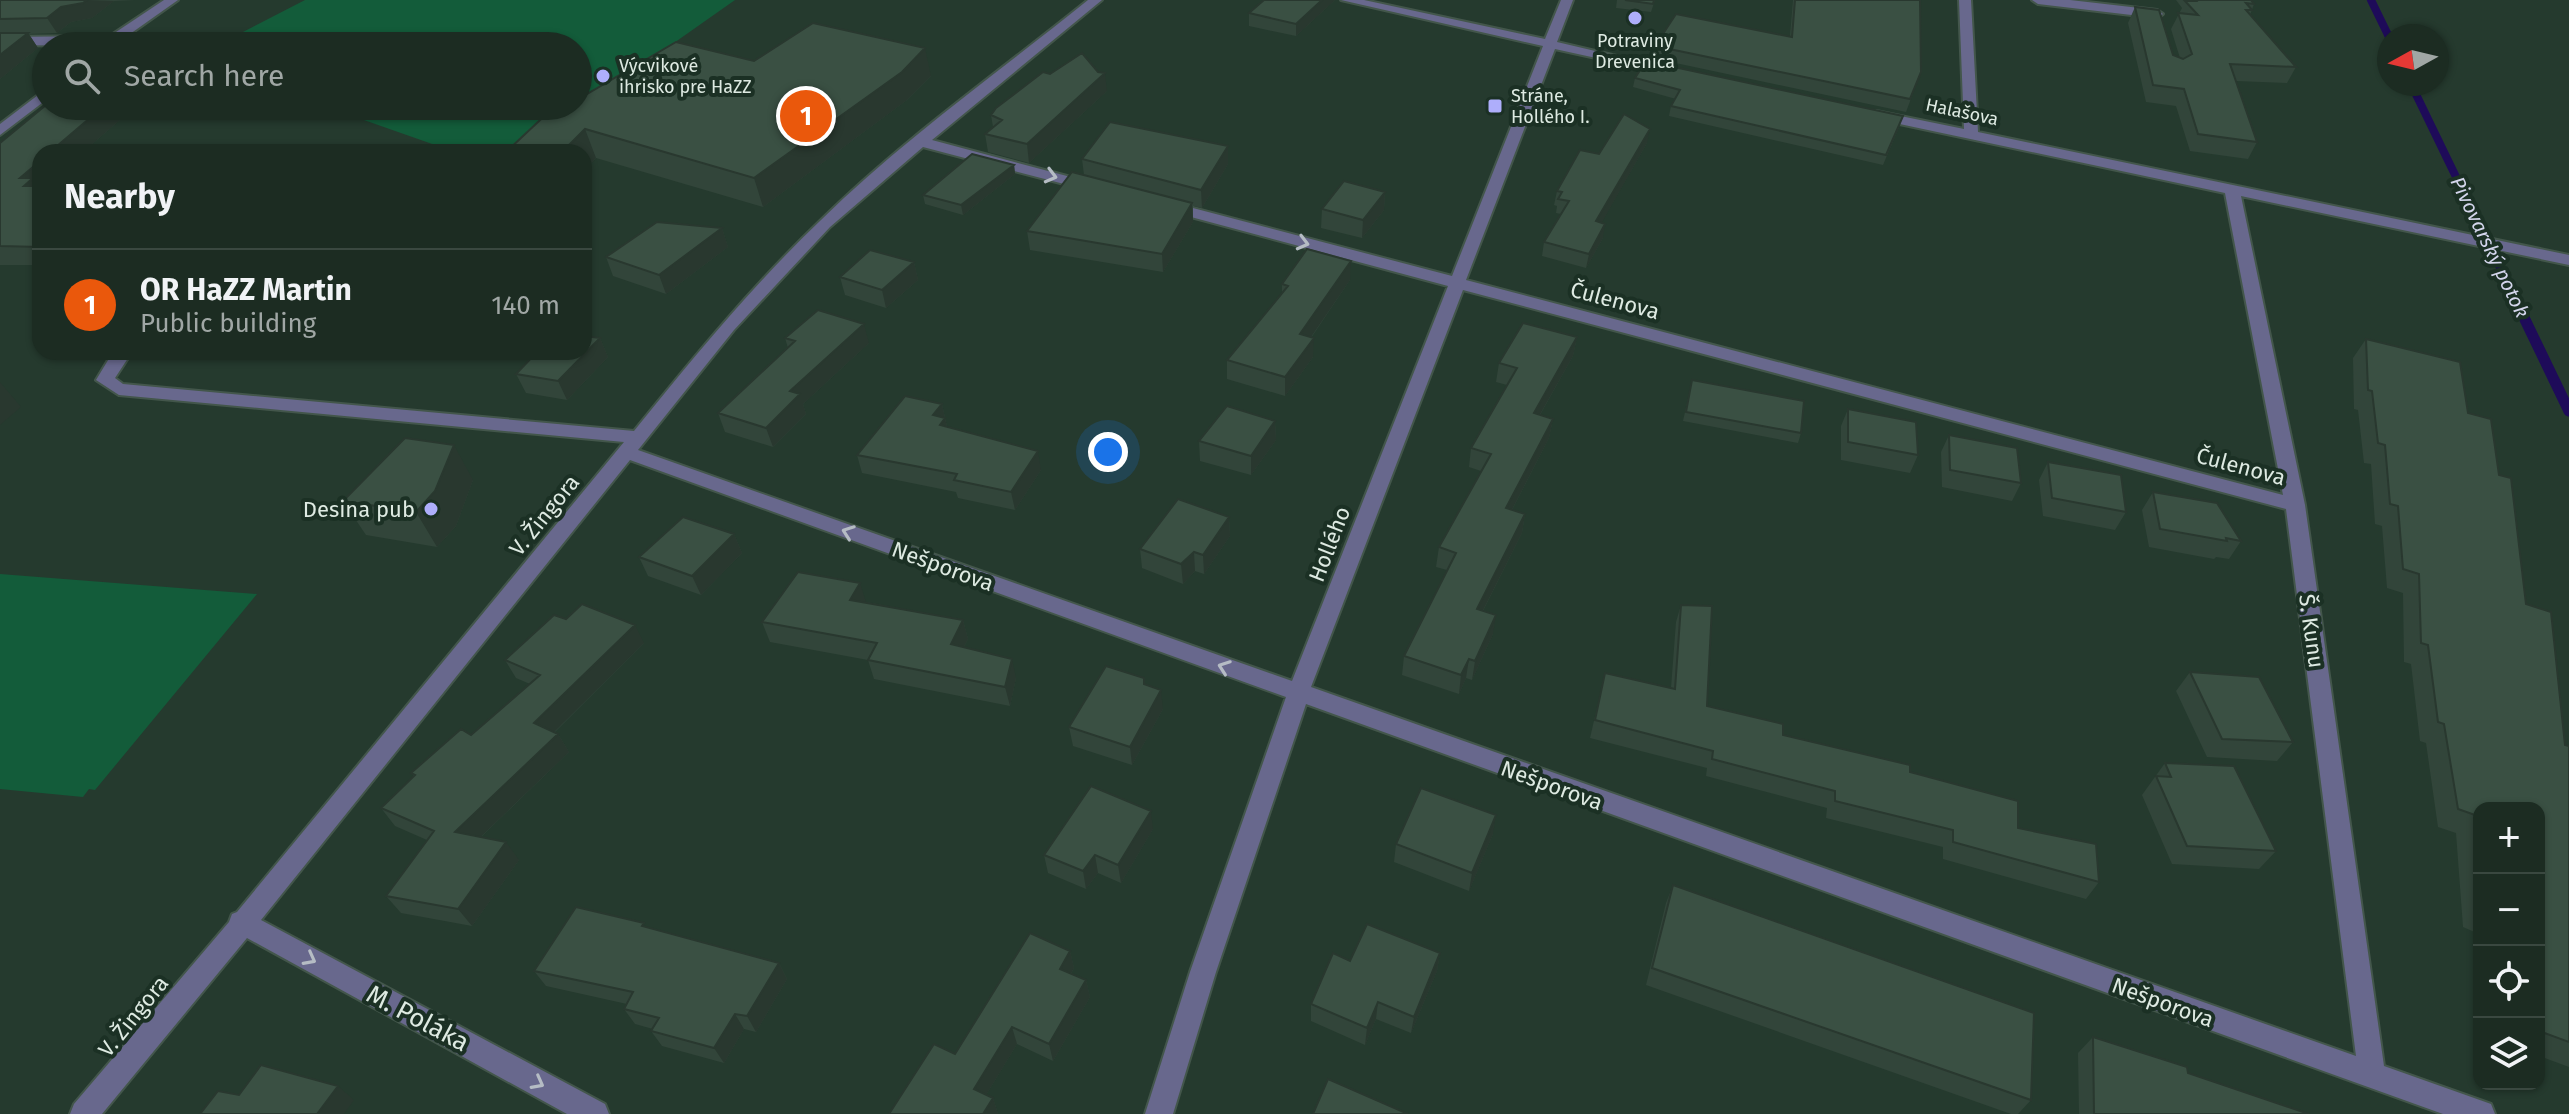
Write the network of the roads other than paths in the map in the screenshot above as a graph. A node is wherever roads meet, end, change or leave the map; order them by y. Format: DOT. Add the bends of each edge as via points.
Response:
graph roads {
  1 [pos="172,0"];
  2 [pos="1096,0"];
  3 [pos="1347,0"];
  4 [pos="1567,0"];
  5 [pos="1965,0"];
  6 [pos="2038,0"];
  7 [pos="2157,14"];
  8 [pos="124,32"];
  9 [pos="0,41"];
  10 [pos="32,42"];
  11 [pos="1551,43"];
  12 [pos="1691,75"];
  13 [pos="32,105"];
  14 [pos="1854,110"];
  15 [pos="0,131"];
  16 [pos="1971,134"];
  17 [pos="922,142"];
  18 [pos="2232,189"];
  19 [pos="1104,190"];
  20 [pos="1150,202"];
  21 [pos="2569,260"];
  22 [pos="1455,283"];
  23 [pos="118,360"];
  24 [pos="631,445"];
  25 [pos="2295,505"];
  26 [pos="1298,694"];
  27 [pos="241,922"];
  28 [pos="2372,1076"];
  29 [pos="84,1114"];
  30 [pos="595,1114"];
  31 [pos="1159,1114"];
  32 [pos="2481,1114"];
  1 -- 8 [label="street"];
  2 -- 17 [label="street, V. Žingora"];
  3 -- 11 [label="street"];
  4 -- 11 [label="street, Hollého"];
  5 -- 16 [label="street"];
  6 -- 7 [label="street"];
  9 -- 10 [label="street"];
  11 -- 12 [label="street"];
  11 -- 22 [label="street, Hollého"];
  13 -- 15 [label="street"];
  14 -- 16 [label="street, Halašova"];
  16 -- 18 [label="street, Halašova"];
  17 -- 19 [label="street, one-way"];
  17 -- 24 [label="street, V. Žingora" via="871,182 783,266"];
  18 -- 21 [label="street, Halašova"];
  18 -- 25 [label="street, Š. Kunu"];
  20 -- 22 [label="street, Čulenova, one-way"];
  22 -- 25 [label="street, Čulenova"];
  22 -- 26 [label="street, Hollého"];
  23 -- 24 [label="street, Nešporova" via="105,380 119,389"];
  26 -- 24 [label="street, Nešporova, one-way"];
  24 -- 27 [label="street, V. Žingora"];
  25 -- 28 [label="street, Š. Kunu"];
  26 -- 28 [label="street, Nešporova"];
  26 -- 31 [label="street, Hollého"];
  27 -- 29 [label="street, V. Žingora"];
  27 -- 30 [label="street, M. Poláka, one-way"];
  28 -- 32 [label="street, Nešporova"];
}
